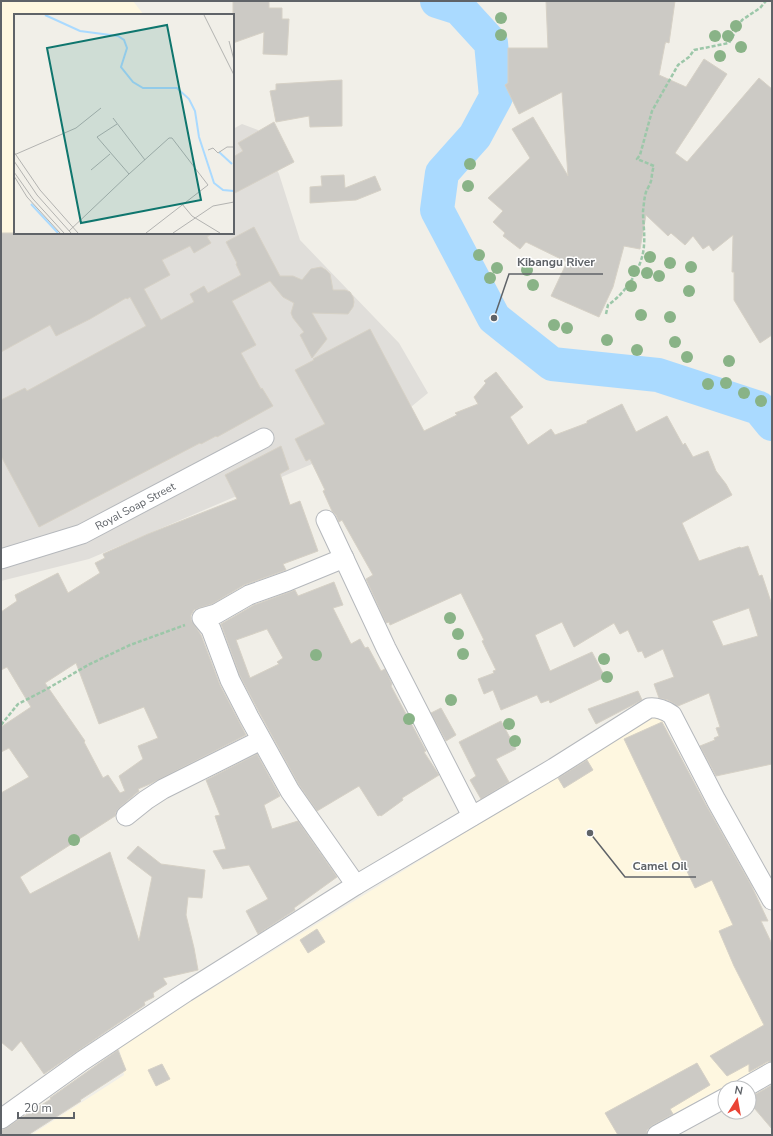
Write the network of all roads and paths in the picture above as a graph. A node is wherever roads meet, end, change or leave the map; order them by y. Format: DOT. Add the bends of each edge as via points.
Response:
graph roads {
  1 [pos="766,1"];
  2 [pos="606,314"];
  3 [pos="264,438"];
  4 [pos="326,520"];
  5 [pos="344,558"];
  6 [pos="1,560"];
  7 [pos="202,618"];
  8 [pos="1,725"];
  9 [pos="261,740"];
  10 [pos="126,816"];
  11 [pos="472,816"];
  12 [pos="356,886"];
  13 [pos="772,900"];
  14 [pos="772,1072"];
  15 [pos="757,1081"];
  16 [pos="717,1102"];
  17 [pos="1,1119"];
  18 [pos="657,1135"];
  1 -- 2 [label="path" via="742,20 729,43 694,50 678,65 652,111 638,158 654,166 643,211 644,247 636,272 615,300 608,305"];
  3 -- 6 [label="street, Royal Soap Street" via="82,534"];
  4 -- 5 [label="street"];
  5 -- 7 [label="street" via="249,595 216,614"];
  5 -- 11 [label="street" via="386,648"];
  7 -- 8 [label="path" via="130,645 90,664 18,704"];
  7 -- 9 [label="street" via="211,628 230,680"];
  9 -- 10 [label="street" via="163,789"];
  9 -- 12 [label="street" via="290,791"];
  11 -- 12 [label="street"];
  11 -- 13 [label="street" via="649,708 658,708 672,715"];
  12 -- 17 [label="street" via="186,992"];
  14 -- 15 [label="street"];
  16 -- 18 [label="street"];
}
